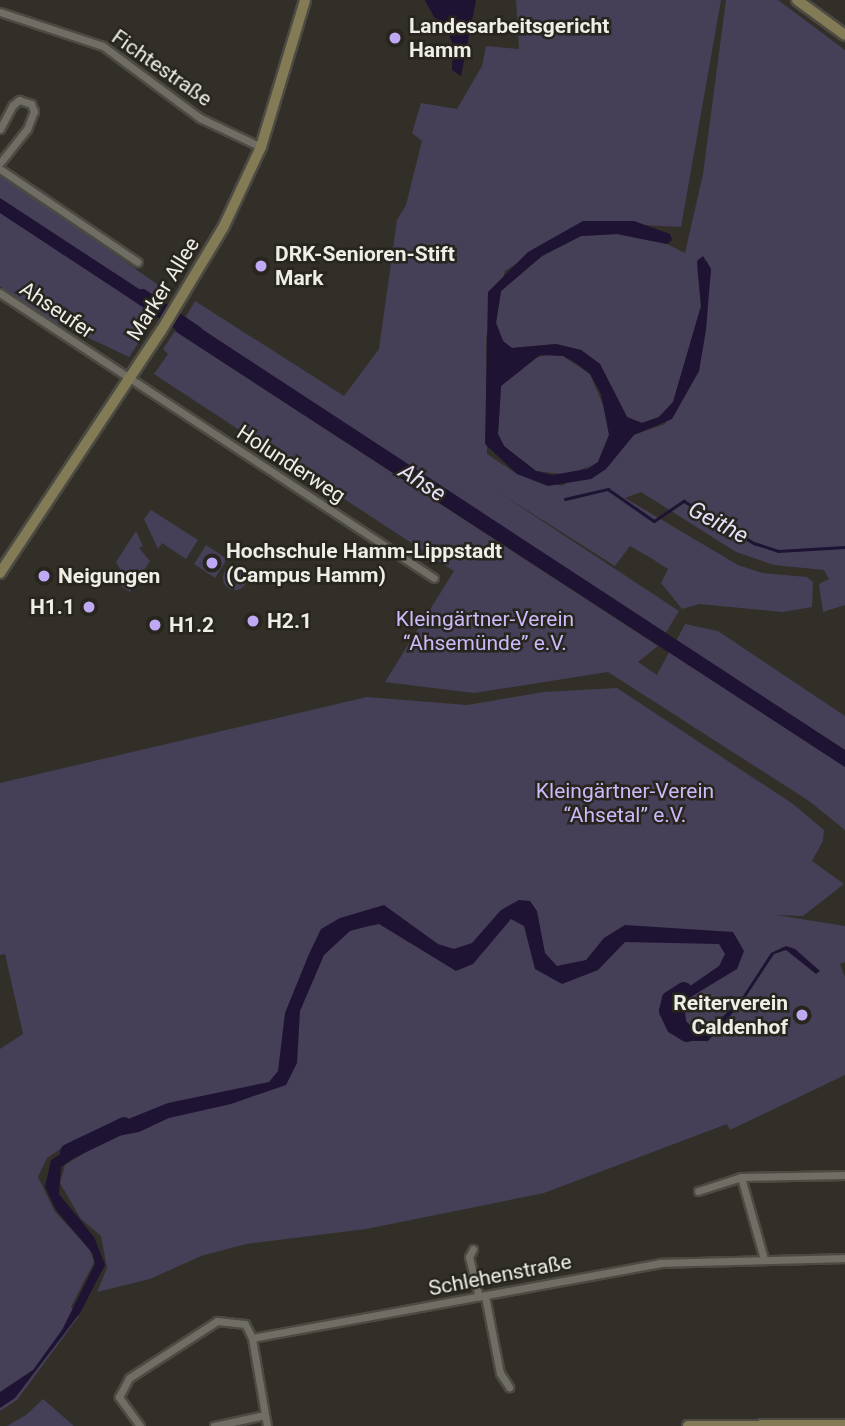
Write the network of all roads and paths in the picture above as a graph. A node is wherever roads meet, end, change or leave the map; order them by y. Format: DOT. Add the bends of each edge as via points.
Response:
graph roads {
  1 [pos="305,0"];
  2 [pos="797,0"];
  3 [pos="0,12"];
  4 [pos="845,35"];
  5 [pos="0,129"];
  6 [pos="261,147"];
  7 [pos="0,163"];
  8 [pos="0,169"];
  9 [pos="138,262"];
  10 [pos="0,293"];
  11 [pos="129,379"];
  12 [pos="0,573"];
  13 [pos="434,578"];
  14 [pos="845,1175"];
  15 [pos="741,1177"];
  16 [pos="698,1191"];
  17 [pos="473,1249"];
  18 [pos="845,1258"];
  19 [pos="764,1259"];
  20 [pos="482,1296"];
  21 [pos="252,1338"];
  22 [pos="509,1387"];
  23 [pos="265,1415"];
  24 [pos="845,1425"];
  25 [pos="140,1426"];
  26 [pos="214,1426"];
  27 [pos="267,1426"];
  28 [pos="688,1426"];
  1 -- 6 [label="street, Marker Allee"];
  2 -- 4 [label="street"];
  3 -- 6 [label="street, Fichtestraße" via="103,46 200,118"];
  5 -- 7 [label="street" via="19,100 30,104 34,111 27,129"];
  6 -- 11 [label="street, Marker Allee" via="225,226"];
  8 -- 9 [label="street"];
  10 -- 11 [label="street, Ahseufer"];
  11 -- 12 [label="street, Marker Allee"];
  11 -- 13 [label="street, Holunderweg"];
  14 -- 15 [label="street"];
  15 -- 16 [label="street"];
  15 -- 19 [label="street"];
  17 -- 20 [label="street" via="469,1257"];
  18 -- 19 [label="street, Schlehenstraße"];
  19 -- 20 [label="street, Schlehenstraße" via="660,1263"];
  20 -- 21 [label="street, Schlehenstraße"];
  20 -- 22 [label="street" via="500,1373"];
  21 -- 23 [label="street"];
  21 -- 25 [label="street" via="245,1324 217,1321 129,1378 119,1397"];
  23 -- 26 [label="street"];
  23 -- 27 [label="street"];
  24 -- 28 [label="street"];
}
